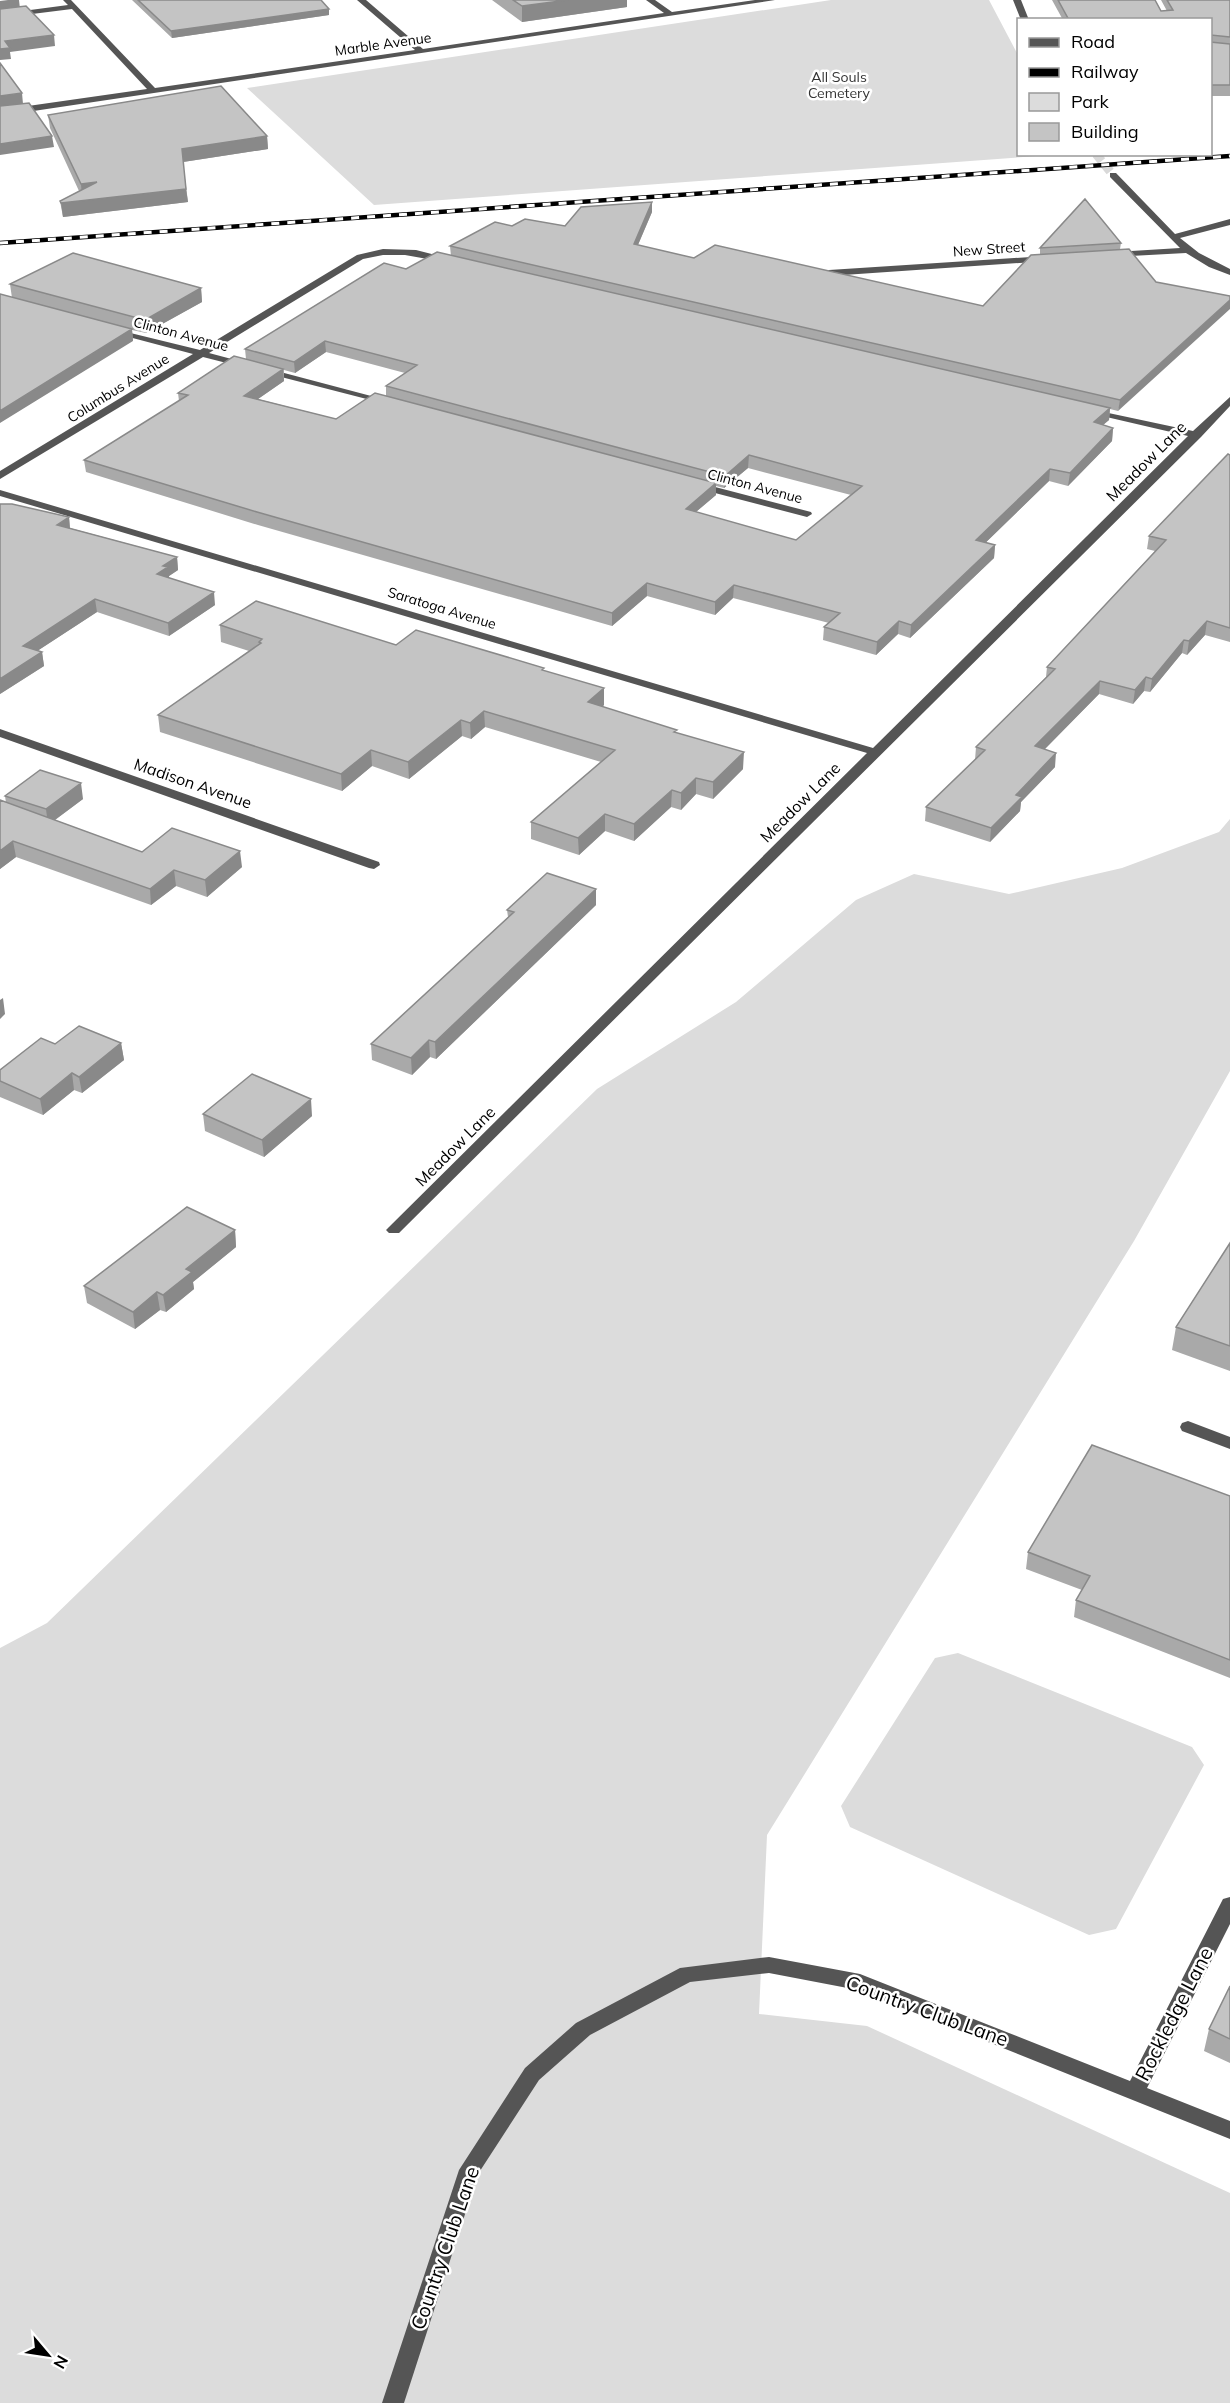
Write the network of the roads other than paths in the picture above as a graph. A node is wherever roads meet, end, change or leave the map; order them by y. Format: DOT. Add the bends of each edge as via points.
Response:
graph roads {
  1 [pos="361,0"];
  2 [pos="650,0"];
  3 [pos="771,0"];
  4 [pos="1017,0"];
  5 [pos="69,3"];
  6 [pos="671,15"];
  7 [pos="0,16"];
  8 [pos="1024,18"];
  9 [pos="422,52"];
  10 [pos="153,91"];
  11 [pos="0,113"];
  12 [pos="1113,175"];
  13 [pos="1230,222"];
  14 [pos="1175,237"];
  15 [pos="1187,250"];
  16 [pos="1103,256"];
  17 [pos="1056,259"];
  18 [pos="456,261"];
  19 [pos="1230,272"];
  20 [pos="829,273"];
  21 [pos="100,327"];
  22 [pos="200,353"];
  23 [pos="1230,400"];
  24 [pos="394,405"];
  25 [pos="1073,406"];
  26 [pos="1197,435"];
  27 [pos="0,476"];
  28 [pos="681,481"];
  29 [pos="0,493"];
  30 [pos="807,514"];
  31 [pos="6,735"];
  32 [pos="0,744"];
  33 [pos="875,752"];
  34 [pos="374,865"];
  35 [pos="394,1230"];
  36 [pos="1188,1427"];
  37 [pos="1230,1443"];
  38 [pos="1230,1905"];
  39 [pos="1135,2091"];
  40 [pos="1230,2130"];
  41 [pos="393,2403"];
  1 -- 9 [label="street"];
  2 -- 6 [label="street"];
  3 -- 6 [label="street, Marble Avenue"];
  4 -- 8 [label="street"];
  5 -- 7 [label="street"];
  5 -- 10 [label="street"];
  6 -- 9 [label="street, Marble Avenue"];
  9 -- 10 [label="street, Marble Avenue"];
  10 -- 11 [label="street, Marble Avenue"];
  12 -- 14 [label="street"];
  13 -- 14 [label="street"];
  14 -- 15 [label="street"];
  15 -- 16 [label="street"];
  15 -- 19 [label="street" via="1199,260"];
  17 -- 20 [label="street, New Street"];
  18 -- 22 [label="street, Columbus Avenue" via="401,250 360,257"];
  21 -- 22 [label="street, Clinton Avenue"];
  22 -- 24 [label="street, Clinton Avenue"];
  22 -- 27 [label="street, Columbus Avenue"];
  23 -- 26 [label="street, Meadow Lane"];
  25 -- 26 [label="street"];
  26 -- 33 [label="street, Meadow Lane"];
  28 -- 30 [label="street, Clinton Avenue"];
  29 -- 33 [label="street, Saratoga Avenue"];
  31 -- 32 [label="street"];
  31 -- 34 [label="street, Madison Avenue"];
  33 -- 35 [label="street, Meadow Lane"];
  36 -- 37 [label="street"];
  38 -- 39 [label="street, Rockledge Lane"];
  39 -- 40 [label="street, Country Club Lane"];
  39 -- 41 [label="street, Country Club Lane" via="860,1982 769,1965 687,1974 582,2030 532,2074 469,2170"];
}
